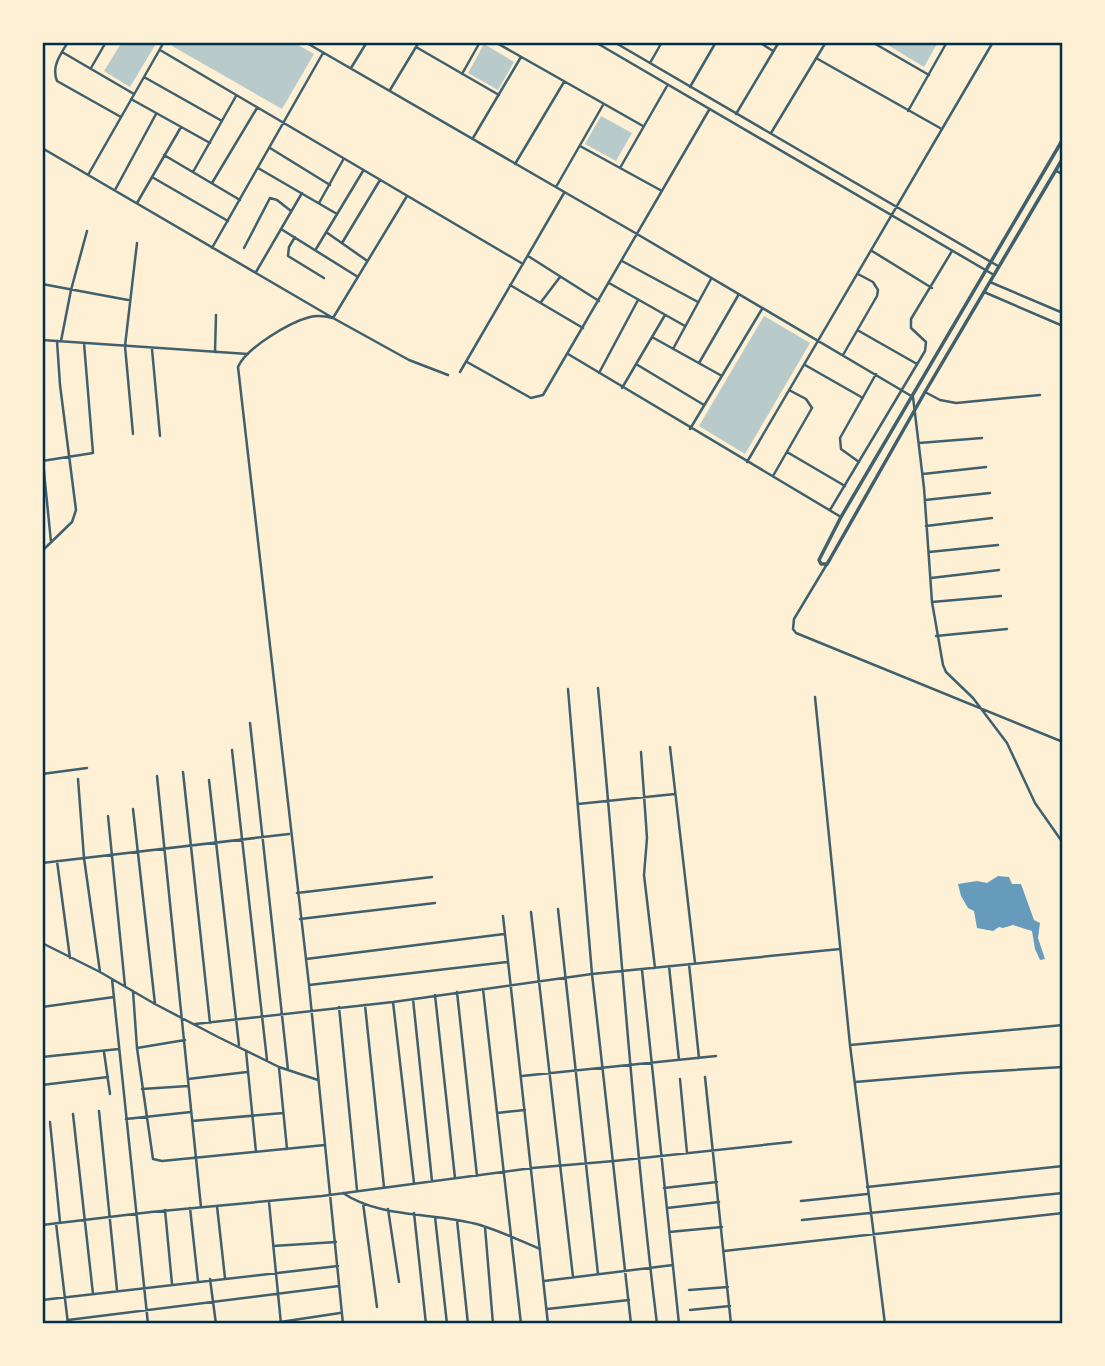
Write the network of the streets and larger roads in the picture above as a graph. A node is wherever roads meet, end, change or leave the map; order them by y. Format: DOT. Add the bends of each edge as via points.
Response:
graph roads {
  1 [pos="68,42"];
  2 [pos="106,42"];
  3 [pos="164,42"];
  4 [pos="305,42"];
  5 [pos="367,42"];
  6 [pos="419,42"];
  7 [pos="480,42"];
  8 [pos="495,42"];
  9 [pos="595,42"];
  10 [pos="614,42"];
  11 [pos="662,42"];
  12 [pos="716,42"];
  13 [pos="759,42"];
  14 [pos="779,42"];
  15 [pos="826,42"];
  16 [pos="947,42"];
  17 [pos="993,42"];
  18 [pos="875,43"];
  19 [pos="416,47"];
  20 [pos="160,50"];
  21 [pos="773,51"];
  22 [pos="62,52"];
  23 [pos="324,52"];
  24 [pos="521,57"];
  25 [pos="816,58"];
  26 [pos="650,63"];
  27 [pos="91,68"];
  28 [pos="351,68"];
  29 [pos="462,74"];
  30 [pos="929,75"];
  31 [pos="144,77"];
  32 [pos="564,81"];
  33 [pos="668,85"];
  34 [pos="690,87"];
  35 [pos="390,90"];
  36 [pos="134,94"];
  37 [pos="237,95"];
  38 [pos="499,95"];
  39 [pos="131,99"];
  40 [pos="603,105"];
  41 [pos="257,107"];
  42 [pos="710,109"];
  43 [pos="908,111"];
  44 [pos="156,114"];
  45 [pos="736,114"];
  46 [pos="121,117"];
  47 [pos="222,121"];
  48 [pos="283,123"];
  49 [pos="756,125"];
  50 [pos="643,126"];
  51 [pos="181,127"];
  52 [pos="940,128"];
  53 [pos="750,133"];
  54 [pos="771,133"];
  55 [pos="472,139"];
  56 [pos="1063,139"];
  57 [pos="210,143"];
  58 [pos="580,146"];
  59 [pos="42,148"];
  60 [pos="269,148"];
  61 [pos="164,155"];
  62 [pos="1063,158"];
  63 [pos="344,159"];
  64 [pos="515,164"];
  65 [pos="258,167"];
  66 [pos="620,168"];
  67 [pos="363,170"];
  68 [pos="1056,171"];
  69 [pos="193,172"];
  70 [pos="1063,174"];
  71 [pos="88,175"];
  72 [pos="152,177"];
  73 [pos="380,180"];
  74 [pos="212,183"];
  75 [pos="330,185"];
  76 [pos="556,188"];
  77 [pos="115,190"];
  78 [pos="662,191"];
  79 [pos="302,193"];
  80 [pos="564,193"];
  81 [pos="407,196"];
  82 [pos="240,200"];
  83 [pos="319,203"];
  84 [pos="137,204"];
  85 [pos="897,208"];
  86 [pos="292,211"];
  87 [pos="337,214"];
  88 [pos="892,216"];
  89 [pos="228,221"];
  90 [pos="281,229"];
  91 [pos="87,231"];
  92 [pos="326,232"];
  93 [pos="638,234"];
  94 [pos="295,237"];
  95 [pos="137,243"];
  96 [pos="342,243"];
  97 [pos="212,248"];
  98 [pos="244,248"];
  99 [pos="316,249"];
  100 [pos="871,251"];
  101 [pos="952,251"];
  102 [pos="528,256"];
  103 [pos="368,261"];
  104 [pos="622,261"];
  105 [pos="990,262"];
  106 [pos="523,264"];
  107 [pos="998,266"];
  108 [pos="985,271"];
  109 [pos="255,273"];
  110 [pos="858,274"];
  111 [pos="994,275"];
  112 [pos="559,276"];
  113 [pos="358,277"];
  114 [pos="324,278"];
  115 [pos="711,279"];
  116 [pos="990,282"];
  117 [pos="609,283"];
  118 [pos="42,284"];
  119 [pos="510,285"];
  120 [pos="932,288"];
  121 [pos="71,289"];
  122 [pos="984,292"];
  123 [pos="739,294"];
  124 [pos="128,300"];
  125 [pos="638,300"];
  126 [pos="599,301"];
  127 [pos="698,302"];
  128 [pos="541,303"];
  129 [pos="763,308"];
  130 [pos="1063,313"];
  131 [pos="216,315"];
  132 [pos="665,315"];
  133 [pos="333,318"];
  134 [pos="685,326"];
  135 [pos="1063,326"];
  136 [pos="583,328"];
  137 [pos="858,330"];
  138 [pos="652,337"];
  139 [pos="42,340"];
  140 [pos="818,340"];
  141 [pos="59,341"];
  142 [pos="84,342"];
  143 [pos="125,346"];
  144 [pos="152,348"];
  145 [pos="673,349"];
  146 [pos="215,352"];
  147 [pos="248,354"];
  148 [pos="568,354"];
  149 [pos="843,355"];
  150 [pos="467,362"];
  151 [pos="699,363"];
  152 [pos="636,364"];
  153 [pos="804,364"];
  154 [pos="917,364"];
  155 [pos="460,372"];
  156 [pos="599,373"];
  157 [pos="876,374"];
  158 [pos="448,375"];
  159 [pos="722,376"];
  160 [pos="622,388"];
  161 [pos="902,389"];
  162 [pos="789,390"];
  163 [pos="925,391"];
  164 [pos="1040,395"];
  165 [pos="913,397"];
  166 [pos="863,398"];
  167 [pos="704,405"];
  168 [pos="915,410"];
  169 [pos="690,429"];
  170 [pos="132,434"];
  171 [pos="160,436"];
  172 [pos="982,438"];
  173 [pos="919,443"];
  174 [pos="787,452"];
  175 [pos="70,458"];
  176 [pos="42,461"];
  177 [pos="859,461"];
  178 [pos="747,462"];
  179 [pos="986,467"];
  180 [pos="922,474"];
  181 [pos="773,477"];
  182 [pos="845,486"];
  183 [pos="990,493"];
  184 [pos="925,500"];
  185 [pos="830,510"];
  186 [pos="841,517"];
  187 [pos="992,518"];
  188 [pos="926,526"];
  189 [pos="51,542"];
  190 [pos="998,545"];
  191 [pos="42,551"];
  192 [pos="929,552"];
  193 [pos="827,564"];
  194 [pos="999,570"];
  195 [pos="930,578"];
  196 [pos="1001,596"];
  197 [pos="932,602"];
  198 [pos="1007,629"];
  199 [pos="936,636"];
  200 [pos="598,688"];
  201 [pos="568,689"];
  202 [pos="815,696"];
  203 [pos="983,711"];
  204 [pos="250,723"];
  205 [pos="1063,742"];
  206 [pos="670,747"];
  207 [pos="232,750"];
  208 [pos="641,752"];
  209 [pos="87,768"];
  210 [pos="183,772"];
  211 [pos="42,774"];
  212 [pos="157,776"];
  213 [pos="78,779"];
  214 [pos="209,780"];
  215 [pos="675,794"];
  216 [pos="645,797"];
  217 [pos="609,801"];
  218 [pos="578,804"];
  219 [pos="133,810"];
  220 [pos="108,816"];
  221 [pos="290,833"];
  222 [pos="263,836"];
  223 [pos="242,839"];
  224 [pos="216,842"];
  225 [pos="1063,843"];
  226 [pos="191,845"];
  227 [pos="165,848"];
  228 [pos="138,852"];
  229 [pos="111,854"];
  230 [pos="84,858"];
  231 [pos="57,861"];
  232 [pos="42,863"];
  233 [pos="432,877"];
  234 [pos="297,893"];
  235 [pos="435,903"];
  236 [pos="558,909"];
  237 [pos="531,912"];
  238 [pos="503,916"];
  239 [pos="300,919"];
  240 [pos="505,934"];
  241 [pos="42,943"];
  242 [pos="839,949"];
  243 [pos="69,958"];
  244 [pos="306,959"];
  245 [pos="508,962"];
  246 [pos="695,963"];
  247 [pos="689,964"];
  248 [pos="669,966"];
  249 [pos="655,968"];
  250 [pos="642,970"];
  251 [pos="100,972"];
  252 [pos="622,972"];
  253 [pos="592,974"];
  254 [pos="565,978"];
  255 [pos="112,979"];
  256 [pos="540,982"];
  257 [pos="309,985"];
  258 [pos="125,986"];
  259 [pos="512,986"];
  260 [pos="483,989"];
  261 [pos="133,991"];
  262 [pos="457,992"];
  263 [pos="435,995"];
  264 [pos="114,997"];
  265 [pos="413,999"];
  266 [pos="393,1002"];
  267 [pos="155,1004"];
  268 [pos="365,1005"];
  269 [pos="42,1007"];
  270 [pos="339,1007"];
  271 [pos="311,1011"];
  272 [pos="284,1015"];
  273 [pos="183,1018"];
  274 [pos="263,1018"];
  275 [pos="237,1021"];
  276 [pos="195,1024"];
  277 [pos="210,1024"];
  278 [pos="1063,1025"];
  279 [pos="185,1040"];
  280 [pos="850,1045"];
  281 [pos="239,1046"];
  282 [pos="137,1048"];
  283 [pos="119,1049"];
  284 [pos="246,1049"];
  285 [pos="104,1051"];
  286 [pos="716,1056"];
  287 [pos="42,1057"];
  288 [pos="699,1058"];
  289 [pos="267,1060"];
  290 [pos="679,1060"];
  291 [pos="650,1063"];
  292 [pos="629,1065"];
  293 [pos="279,1067"];
  294 [pos="603,1067"];
  295 [pos="1063,1067"];
  296 [pos="288,1070"];
  297 [pos="576,1070"];
  298 [pos="247,1072"];
  299 [pos="550,1073"];
  300 [pos="522,1076"];
  301 [pos="108,1077"];
  302 [pos="705,1077"];
  303 [pos="188,1079"];
  304 [pos="680,1079"];
  305 [pos="318,1080"];
  306 [pos="855,1082"];
  307 [pos="42,1085"];
  308 [pos="189,1086"];
  309 [pos="142,1089"];
  310 [pos="110,1094"];
  311 [pos="526,1110"];
  312 [pos="99,1111"];
  313 [pos="191,1112"];
  314 [pos="283,1112"];
  315 [pos="497,1113"];
  316 [pos="73,1114"];
  317 [pos="251,1115"];
  318 [pos="146,1118"];
  319 [pos="127,1119"];
  320 [pos="192,1121"];
  321 [pos="50,1122"];
  322 [pos="791,1142"];
  323 [pos="325,1145"];
  324 [pos="287,1149"];
  325 [pos="713,1150"];
  326 [pos="256,1152"];
  327 [pos="687,1153"];
  328 [pos="661,1156"];
  329 [pos="196,1158"];
  330 [pos="640,1158"];
  331 [pos="614,1161"];
  332 [pos="586,1163"];
  333 [pos="561,1166"];
  334 [pos="1063,1166"];
  335 [pos="532,1168"];
  336 [pos="503,1172"];
  337 [pos="477,1176"];
  338 [pos="455,1178"];
  339 [pos="432,1181"];
  340 [pos="717,1182"];
  341 [pos="414,1183"];
  342 [pos="384,1186"];
  343 [pos="867,1187"];
  344 [pos="664,1188"];
  345 [pos="357,1190"];
  346 [pos="343,1192"];
  347 [pos="330,1193"];
  348 [pos="1063,1193"];
  349 [pos="868,1194"];
  350 [pos="269,1201"];
  351 [pos="801,1201"];
  352 [pos="719,1202"];
  353 [pos="363,1203"];
  354 [pos="217,1206"];
  355 [pos="201,1207"];
  356 [pos="190,1208"];
  357 [pos="667,1208"];
  358 [pos="388,1209"];
  359 [pos="165,1210"];
  360 [pos="136,1213"];
  361 [pos="414,1213"];
  362 [pos="870,1213"];
  363 [pos="1063,1213"];
  364 [pos="111,1216"];
  365 [pos="435,1217"];
  366 [pos="84,1220"];
  367 [pos="457,1220"];
  368 [pos="802,1220"];
  369 [pos="58,1222"];
  370 [pos="42,1225"];
  371 [pos="485,1227"];
  372 [pos="722,1227"];
  373 [pos="669,1232"];
  374 [pos="872,1234"];
  375 [pos="511,1238"];
  376 [pos="336,1242"];
  377 [pos="273,1246"];
  378 [pos="540,1249"];
  379 [pos="724,1251"];
  380 [pos="673,1265"];
  381 [pos="338,1266"];
  382 [pos="652,1268"];
  383 [pos="625,1271"];
  384 [pos="276,1272"];
  385 [pos="598,1274"];
  386 [pos="573,1277"];
  387 [pos="225,1278"];
  388 [pos="210,1279"];
  389 [pos="198,1280"];
  390 [pos="544,1281"];
  391 [pos="399,1282"];
  392 [pos="172,1284"];
  393 [pos="339,1286"];
  394 [pos="145,1287"];
  395 [pos="727,1287"];
  396 [pos="117,1290"];
  397 [pos="689,1290"];
  398 [pos="278,1293"];
  399 [pos="93,1294"];
  400 [pos="65,1297"];
  401 [pos="42,1300"];
  402 [pos="629,1300"];
  403 [pos="214,1302"];
  404 [pos="730,1306"];
  405 [pos="377,1307"];
  406 [pos="547,1309"];
  407 [pos="690,1310"];
  408 [pos="147,1311"];
  409 [pos="341,1313"];
  410 [pos="68,1322"];
  411 [pos="281,1323"];
  412 [pos="148,1324"];
  413 [pos="216,1324"];
  414 [pos="267,1324"];
  415 [pos="343,1324"];
  416 [pos="426,1324"];
  417 [pos="447,1324"];
  418 [pos="468,1324"];
  419 [pos="493,1324"];
  420 [pos="521,1324"];
  421 [pos="548,1324"];
  422 [pos="631,1324"];
  423 [pos="657,1324"];
  424 [pos="679,1324"];
  425 [pos="732,1324"];
  426 [pos="885,1324"];
  1 -- 22 [label="street"];
  2 -- 27 [label="street"];
  3 -- 20 [label="street"];
  4 -- 23 [label="street"];
  5 -- 28 [label="street"];
  6 -- 19 [label="street"];
  7 -- 29 [label="street"];
  8 -- 24 [label="street"];
  9 -- 33 [label="street"];
  10 -- 26 [label="street"];
  11 -- 26 [label="street"];
  12 -- 34 [label="street"];
  13 -- 21 [label="street"];
  14 -- 21 [label="street"];
  15 -- 25 [label="street"];
  16 -- 30 [label="street"];
  17 -- 52 [label="street"];
  18 -- 30 [label="street"];
  19 -- 29 [label="street"];
  19 -- 35 [label="street"];
  20 -- 31 [label="street"];
  20 -- 37 [label="street"];
  21 -- 45 [label="street"];
  22 -- 27 [label="street"];
  22 -- 46 [label="street" via="55,66 57,81"];
  23 -- 28 [label="street"];
  23 -- 48 [label="street"];
  24 -- 32 [label="street"];
  24 -- 38 [label="street"];
  25 -- 43 [label="street"];
  25 -- 54 [label="street"];
  26 -- 34 [label="street"];
  27 -- 36 [label="street"];
  28 -- 35 [label="street"];
  29 -- 38 [label="street"];
  30 -- 43 [label="street"];
  31 -- 36 [label="street"];
  31 -- 47 [label="street"];
  32 -- 40 [label="street"];
  32 -- 64 [label="street"];
  33 -- 42 [label="street"];
  33 -- 50 [label="street"];
  34 -- 45 [label="street"];
  35 -- 55 [label="street"];
  36 -- 39 [label="street"];
  37 -- 41 [label="street"];
  37 -- 47 [label="street"];
  38 -- 55 [label="street"];
  39 -- 44 [label="street"];
  39 -- 46 [label="street"];
  40 -- 50 [label="street"];
  40 -- 58 [label="street"];
  41 -- 48 [label="street"];
  41 -- 74 [label="street"];
  42 -- 53 [label="street"];
  42 -- 78 [label="street"];
  43 -- 52 [label="street"];
  44 -- 51 [label="street"];
  44 -- 77 [label="street"];
  45 -- 49 [label="street"];
  46 -- 71 [label="street"];
  47 -- 57 [label="street"];
  48 -- 60 [label="street"];
  48 -- 63 [label="street"];
  49 -- 53 [label="street"];
  49 -- 54 [label="street"];
  50 -- 66 [label="street"];
  51 -- 57 [label="street"];
  51 -- 61 [label="street"];
  52 -- 85 [label="street"];
  53 -- 88 [label="street"];
  54 -- 85 [label="street"];
  55 -- 64 [label="street"];
  56 -- 105 [label="street"];
  57 -- 69 [label="street"];
  58 -- 66 [label="street"];
  58 -- 76 [label="street"];
  59 -- 71 [label="street"];
  60 -- 65 [label="street"];
  60 -- 75 [label="street"];
  61 -- 69 [label="street"];
  61 -- 72 [label="street"];
  62 -- 68 [label="street"];
  63 -- 67 [label="street"];
  63 -- 75 [label="street"];
  64 -- 76 [label="street"];
  65 -- 79 [label="street"];
  65 -- 82 [label="street"];
  66 -- 78 [label="street"];
  67 -- 73 [label="street"];
  67 -- 87 [label="street"];
  68 -- 70 [label="street"];
  68 -- 107 [label="street"];
  69 -- 74 [label="street"];
  71 -- 77 [label="street"];
  72 -- 84 [label="street"];
  72 -- 89 [label="street"];
  73 -- 81 [label="street"];
  73 -- 96 [label="street"];
  74 -- 82 [label="street"];
  75 -- 83 [label="street"];
  76 -- 80 [label="street"];
  77 -- 84 [label="street"];
  78 -- 93 [label="street"];
  79 -- 83 [label="street"];
  79 -- 86 [label="street"];
  80 -- 93 [label="street"];
  80 -- 102 [label="street"];
  81 -- 103 [label="street"];
  81 -- 106 [label="street"];
  82 -- 89 [label="street"];
  83 -- 87 [label="street"];
  84 -- 97 [label="street"];
  85 -- 88 [label="street"];
  85 -- 105 [label="street"];
  86 -- 90 [label="street"];
  86 -- 98 [label="street" via="270,198"];
  87 -- 92 [label="street"];
  88 -- 100 [label="street"];
  88 -- 101 [label="street"];
  89 -- 97 [label="street"];
  90 -- 94 [label="street"];
  90 -- 109 [label="street"];
  91 -- 121 [label="street"];
  92 -- 96 [label="street"];
  92 -- 99 [label="street"];
  93 -- 104 [label="street"];
  93 -- 115 [label="street"];
  94 -- 99 [label="street"];
  94 -- 114 [label="street" via="288,256"];
  95 -- 124 [label="street"];
  96 -- 103 [label="street"];
  97 -- 109 [label="street"];
  99 -- 113 [label="street"];
  100 -- 110 [label="street"];
  100 -- 120 [label="street"];
  101 -- 108 [label="street"];
  101 -- 120 [label="street"];
  102 -- 106 [label="street"];
  102 -- 112 [label="street"];
  103 -- 113 [label="street"];
  104 -- 117 [label="street"];
  104 -- 127 [label="street"];
  105 -- 107 [label="street"];
  105 -- 108 [label="street"];
  106 -- 119 [label="street"];
  107 -- 111 [label="street"];
  108 -- 111 [label="street"];
  108 -- 165 [label="street"];
  109 -- 133 [label="street"];
  110 -- 137 [label="street" via="878,290"];
  110 -- 140 [label="street"];
  111 -- 116 [label="street"];
  112 -- 126 [label="street"];
  112 -- 128 [label="street"];
  113 -- 133 [label="street"];
  115 -- 123 [label="street"];
  115 -- 127 [label="street"];
  116 -- 122 [label="street"];
  116 -- 130 [label="street"];
  117 -- 125 [label="street"];
  117 -- 126 [label="street"];
  118 -- 121 [label="street"];
  119 -- 128 [label="street"];
  119 -- 150 [label="street"];
  120 -- 154 [label="street" via="911,319 911,328 926,342"];
  121 -- 124 [label="street"];
  121 -- 141 [label="street"];
  122 -- 135 [label="street"];
  122 -- 163 [label="street"];
  123 -- 129 [label="street"];
  123 -- 151 [label="street"];
  124 -- 143 [label="street"];
  125 -- 132 [label="street"];
  125 -- 156 [label="street"];
  126 -- 136 [label="street"];
  127 -- 134 [label="street"];
  128 -- 136 [label="street"];
  129 -- 140 [label="street"];
  129 -- 159 [label="street"];
  131 -- 146 [label="street"];
  132 -- 134 [label="street"];
  132 -- 138 [label="street"];
  133 -- 147 [label="street" via="318,316 296,323"];
  133 -- 158 [label="street" via="393,352"];
  134 -- 145 [label="street"];
  136 -- 148 [label="street"];
  137 -- 149 [label="street"];
  137 -- 154 [label="street"];
  138 -- 145 [label="street"];
  138 -- 152 [label="street"];
  139 -- 141 [label="street"];
  140 -- 149 [label="street"];
  140 -- 153 [label="street"];
  141 -- 142 [label="street"];
  141 -- 175 [label="street"];
  142 -- 143 [label="street"];
  142 -- 175 [label="street" via="94,448 90,455"];
  143 -- 144 [label="street"];
  143 -- 170 [label="street"];
  144 -- 146 [label="street"];
  144 -- 171 [label="street"];
  145 -- 151 [label="street"];
  146 -- 147 [label="street"];
  147 -- 221 [label="street" via="240,361 238,374"];
  148 -- 150 [label="street" via="543,395 531,398"];
  148 -- 156 [label="street"];
  149 -- 157 [label="street"];
  150 -- 155 [label="street"];
  151 -- 159 [label="street"];
  152 -- 160 [label="street"];
  152 -- 167 [label="street"];
  153 -- 162 [label="street"];
  153 -- 166 [label="street"];
  154 -- 161 [label="street"];
  156 -- 160 [label="street"];
  157 -- 161 [label="street"];
  157 -- 166 [label="street"];
  159 -- 167 [label="street"];
  160 -- 169 [label="street"];
  161 -- 165 [label="street"];
  161 -- 177 [label="street"];
  162 -- 174 [label="street" via="812,408"];
  162 -- 178 [label="street"];
  163 -- 164 [label="street" via="956,402"];
  163 -- 168 [label="street"];
  165 -- 168 [label="street"];
  165 -- 186 [label="street"];
  166 -- 177 [label="street" via="839,442 841,449"];
  167 -- 169 [label="street"];
  168 -- 173 [label="street"];
  168 -- 193 [label="street"];
  169 -- 178 [label="street"];
  172 -- 173 [label="street"];
  173 -- 180 [label="street"];
  174 -- 181 [label="street"];
  174 -- 182 [label="street"];
  175 -- 176 [label="street"];
  175 -- 189 [label="street" via="75,517"];
  176 -- 189 [label="street"];
  177 -- 182 [label="street"];
  178 -- 181 [label="street"];
  179 -- 180 [label="street"];
  180 -- 184 [label="street"];
  181 -- 185 [label="street"];
  182 -- 185 [label="street"];
  183 -- 184 [label="street"];
  184 -- 188 [label="street"];
  185 -- 186 [label="street"];
  186 -- 193 [label="street" via="818,560"];
  187 -- 188 [label="street"];
  188 -- 192 [label="street"];
  189 -- 191 [label="street"];
  190 -- 192 [label="street"];
  192 -- 195 [label="street"];
  193 -- 203 [label="street" via="794,619 796,633"];
  194 -- 195 [label="street"];
  195 -- 197 [label="street"];
  196 -- 197 [label="street"];
  197 -- 199 [label="street"];
  198 -- 199 [label="street"];
  199 -- 203 [label="street" via="946,672"];
  200 -- 217 [label="street"];
  201 -- 218 [label="street"];
  202 -- 242 [label="street"];
  203 -- 205 [label="street"];
  203 -- 225 [label="street" via="1007,743 1035,803"];
  204 -- 222 [label="street"];
  206 -- 215 [label="street"];
  207 -- 223 [label="street"];
  208 -- 216 [label="street"];
  209 -- 211 [label="street"];
  210 -- 226 [label="street"];
  212 -- 227 [label="street"];
  213 -- 230 [label="street"];
  214 -- 224 [label="street"];
  215 -- 216 [label="street"];
  215 -- 246 [label="street"];
  216 -- 217 [label="street"];
  216 -- 249 [label="street" via="644,875"];
  217 -- 218 [label="street"];
  217 -- 252 [label="street"];
  218 -- 253 [label="street"];
  219 -- 228 [label="street"];
  220 -- 229 [label="street"];
  221 -- 222 [label="street"];
  221 -- 234 [label="street"];
  222 -- 223 [label="street"];
  222 -- 272 [label="street"];
  223 -- 224 [label="street"];
  223 -- 274 [label="street"];
  224 -- 226 [label="street"];
  224 -- 275 [label="street"];
  226 -- 227 [label="street"];
  226 -- 277 [label="street"];
  227 -- 228 [label="street"];
  227 -- 273 [label="street"];
  228 -- 229 [label="street"];
  228 -- 267 [label="street"];
  229 -- 230 [label="street"];
  229 -- 258 [label="street"];
  230 -- 231 [label="street"];
  230 -- 251 [label="street"];
  231 -- 232 [label="street"];
  231 -- 243 [label="street"];
  233 -- 234 [label="street"];
  234 -- 239 [label="street"];
  235 -- 239 [label="street"];
  236 -- 254 [label="street"];
  237 -- 256 [label="street"];
  238 -- 240 [label="street"];
  239 -- 244 [label="street"];
  240 -- 244 [label="street"];
  240 -- 245 [label="street"];
  241 -- 243 [label="street"];
  242 -- 246 [label="street"];
  242 -- 280 [label="street"];
  243 -- 251 [label="street"];
  244 -- 257 [label="street"];
  245 -- 257 [label="street"];
  245 -- 259 [label="street"];
  246 -- 247 [label="street"];
  247 -- 248 [label="street"];
  247 -- 288 [label="street"];
  248 -- 249 [label="street"];
  248 -- 290 [label="street"];
  249 -- 250 [label="street"];
  250 -- 252 [label="street"];
  250 -- 291 [label="street"];
  251 -- 255 [label="street"];
  252 -- 253 [label="street"];
  252 -- 292 [label="street"];
  253 -- 254 [label="street"];
  253 -- 294 [label="street"];
  254 -- 256 [label="street"];
  254 -- 297 [label="street"];
  255 -- 258 [label="street"];
  255 -- 264 [label="street"];
  256 -- 259 [label="street"];
  256 -- 299 [label="street"];
  257 -- 271 [label="street"];
  258 -- 261 [label="street"];
  259 -- 260 [label="street"];
  259 -- 300 [label="street"];
  260 -- 262 [label="street"];
  260 -- 315 [label="street"];
  261 -- 267 [label="street"];
  261 -- 282 [label="street"];
  262 -- 263 [label="street"];
  262 -- 337 [label="street"];
  263 -- 265 [label="street"];
  263 -- 338 [label="street"];
  264 -- 269 [label="street"];
  264 -- 283 [label="street"];
  265 -- 266 [label="street"];
  265 -- 339 [label="street"];
  266 -- 268 [label="street"];
  266 -- 341 [label="street"];
  267 -- 273 [label="street"];
  268 -- 270 [label="street"];
  268 -- 342 [label="street"];
  270 -- 271 [label="street"];
  270 -- 345 [label="street"];
  271 -- 272 [label="street"];
  271 -- 305 [label="street"];
  272 -- 274 [label="street"];
  272 -- 296 [label="street"];
  273 -- 276 [label="street"];
  273 -- 279 [label="street"];
  274 -- 275 [label="street"];
  274 -- 289 [label="street"];
  275 -- 277 [label="street"];
  275 -- 281 [label="street"];
  276 -- 277 [label="street"];
  276 -- 281 [label="street"];
  278 -- 280 [label="street"];
  279 -- 282 [label="street"];
  279 -- 303 [label="street"];
  280 -- 306 [label="street"];
  281 -- 284 [label="street"];
  282 -- 309 [label="street"];
  283 -- 285 [label="street"];
  283 -- 319 [label="street"];
  284 -- 289 [label="street"];
  284 -- 298 [label="street"];
  285 -- 287 [label="street"];
  285 -- 301 [label="street"];
  286 -- 288 [label="street"];
  288 -- 290 [label="street"];
  289 -- 293 [label="street"];
  290 -- 291 [label="street"];
  291 -- 292 [label="street"];
  291 -- 328 [label="street"];
  292 -- 294 [label="street"];
  292 -- 330 [label="street"];
  293 -- 296 [label="street"];
  293 -- 314 [label="street"];
  294 -- 297 [label="street"];
  294 -- 331 [label="street"];
  295 -- 306 [label="street"];
  296 -- 305 [label="street"];
  297 -- 299 [label="street"];
  297 -- 332 [label="street"];
  298 -- 303 [label="street"];
  298 -- 317 [label="street"];
  299 -- 300 [label="street"];
  299 -- 333 [label="street"];
  300 -- 311 [label="street"];
  301 -- 307 [label="street"];
  301 -- 310 [label="street"];
  302 -- 325 [label="street"];
  303 -- 308 [label="street"];
  304 -- 327 [label="street"];
  305 -- 323 [label="street"];
  306 -- 343 [label="street"];
  308 -- 309 [label="street"];
  308 -- 313 [label="street"];
  309 -- 318 [label="street"];
  311 -- 315 [label="street"];
  311 -- 335 [label="street"];
  312 -- 364 [label="street"];
  313 -- 318 [label="street"];
  313 -- 320 [label="street"];
  314 -- 317 [label="street"];
  314 -- 324 [label="street"];
  315 -- 336 [label="street"];
  316 -- 366 [label="street"];
  317 -- 320 [label="street"];
  317 -- 326 [label="street"];
  318 -- 319 [label="street"];
  318 -- 329 [label="street" via="153,1159"];
  319 -- 360 [label="street"];
  320 -- 329 [label="street"];
  321 -- 369 [label="street"];
  322 -- 325 [label="street"];
  323 -- 324 [label="street"];
  323 -- 347 [label="street"];
  324 -- 326 [label="street"];
  325 -- 327 [label="street"];
  325 -- 340 [label="street"];
  326 -- 329 [label="street"];
  327 -- 328 [label="street"];
  328 -- 330 [label="street"];
  328 -- 344 [label="street"];
  329 -- 355 [label="street"];
  330 -- 331 [label="street"];
  330 -- 382 [label="street"];
  331 -- 332 [label="street"];
  331 -- 383 [label="street"];
  332 -- 333 [label="street"];
  332 -- 385 [label="street"];
  333 -- 335 [label="street"];
  333 -- 386 [label="street"];
  334 -- 343 [label="street"];
  335 -- 336 [label="street"];
  335 -- 378 [label="street"];
  336 -- 337 [label="street"];
  336 -- 375 [label="street"];
  337 -- 338 [label="street"];
  338 -- 339 [label="street"];
  339 -- 341 [label="street"];
  340 -- 344 [label="street"];
  340 -- 352 [label="street"];
  341 -- 342 [label="street"];
  342 -- 345 [label="street"];
  343 -- 349 [label="street"];
  344 -- 357 [label="street"];
  345 -- 346 [label="street"];
  346 -- 347 [label="street"];
  346 -- 353 [label="street"];
  347 -- 350 [label="street"];
  347 -- 376 [label="street"];
  348 -- 362 [label="street"];
  349 -- 351 [label="street"];
  349 -- 362 [label="street"];
  350 -- 354 [label="street"];
  350 -- 377 [label="street"];
  352 -- 357 [label="street"];
  352 -- 372 [label="street"];
  353 -- 358 [label="street"];
  353 -- 405 [label="street"];
  354 -- 355 [label="street"];
  354 -- 387 [label="street"];
  355 -- 356 [label="street"];
  356 -- 359 [label="street"];
  356 -- 389 [label="street"];
  357 -- 373 [label="street"];
  358 -- 361 [label="street"];
  358 -- 391 [label="street"];
  359 -- 360 [label="street"];
  359 -- 392 [label="street"];
  360 -- 364 [label="street"];
  360 -- 394 [label="street"];
  361 -- 365 [label="street"];
  361 -- 416 [label="street"];
  362 -- 368 [label="street"];
  362 -- 374 [label="street"];
  363 -- 374 [label="street"];
  364 -- 366 [label="street"];
  364 -- 396 [label="street"];
  365 -- 367 [label="street"];
  365 -- 417 [label="street"];
  366 -- 369 [label="street"];
  366 -- 399 [label="street"];
  367 -- 371 [label="street"];
  367 -- 418 [label="street"];
  369 -- 370 [label="street"];
  369 -- 400 [label="street"];
  371 -- 375 [label="street"];
  371 -- 419 [label="street"];
  372 -- 373 [label="street"];
  372 -- 379 [label="street"];
  373 -- 380 [label="street"];
  374 -- 379 [label="street"];
  374 -- 426 [label="street"];
  375 -- 378 [label="street"];
  375 -- 420 [label="street"];
  376 -- 377 [label="street"];
  376 -- 381 [label="street"];
  377 -- 384 [label="street"];
  378 -- 390 [label="street"];
  379 -- 395 [label="street"];
  380 -- 382 [label="street"];
  380 -- 424 [label="street"];
  381 -- 384 [label="street"];
  381 -- 393 [label="street"];
  382 -- 383 [label="street"];
  382 -- 423 [label="street"];
  383 -- 385 [label="street"];
  383 -- 402 [label="street"];
  384 -- 387 [label="street"];
  384 -- 398 [label="street"];
  385 -- 386 [label="street"];
  386 -- 390 [label="street"];
  387 -- 388 [label="street"];
  388 -- 389 [label="street"];
  388 -- 403 [label="street"];
  389 -- 392 [label="street"];
  390 -- 406 [label="street"];
  392 -- 394 [label="street"];
  393 -- 398 [label="street"];
  393 -- 409 [label="street"];
  394 -- 396 [label="street"];
  394 -- 408 [label="street"];
  395 -- 397 [label="street"];
  395 -- 404 [label="street"];
  396 -- 399 [label="street"];
  398 -- 403 [label="street"];
  398 -- 411 [label="street"];
  399 -- 400 [label="street"];
  400 -- 401 [label="street"];
  400 -- 410 [label="street"];
  402 -- 406 [label="street"];
  402 -- 422 [label="street"];
  403 -- 408 [label="street"];
  403 -- 413 [label="street"];
  404 -- 407 [label="street"];
  404 -- 425 [label="street"];
  406 -- 421 [label="street"];
  408 -- 410 [label="street"];
  408 -- 412 [label="street"];
  409 -- 411 [label="street"];
  409 -- 415 [label="street"];
  411 -- 414 [label="street"];
}
